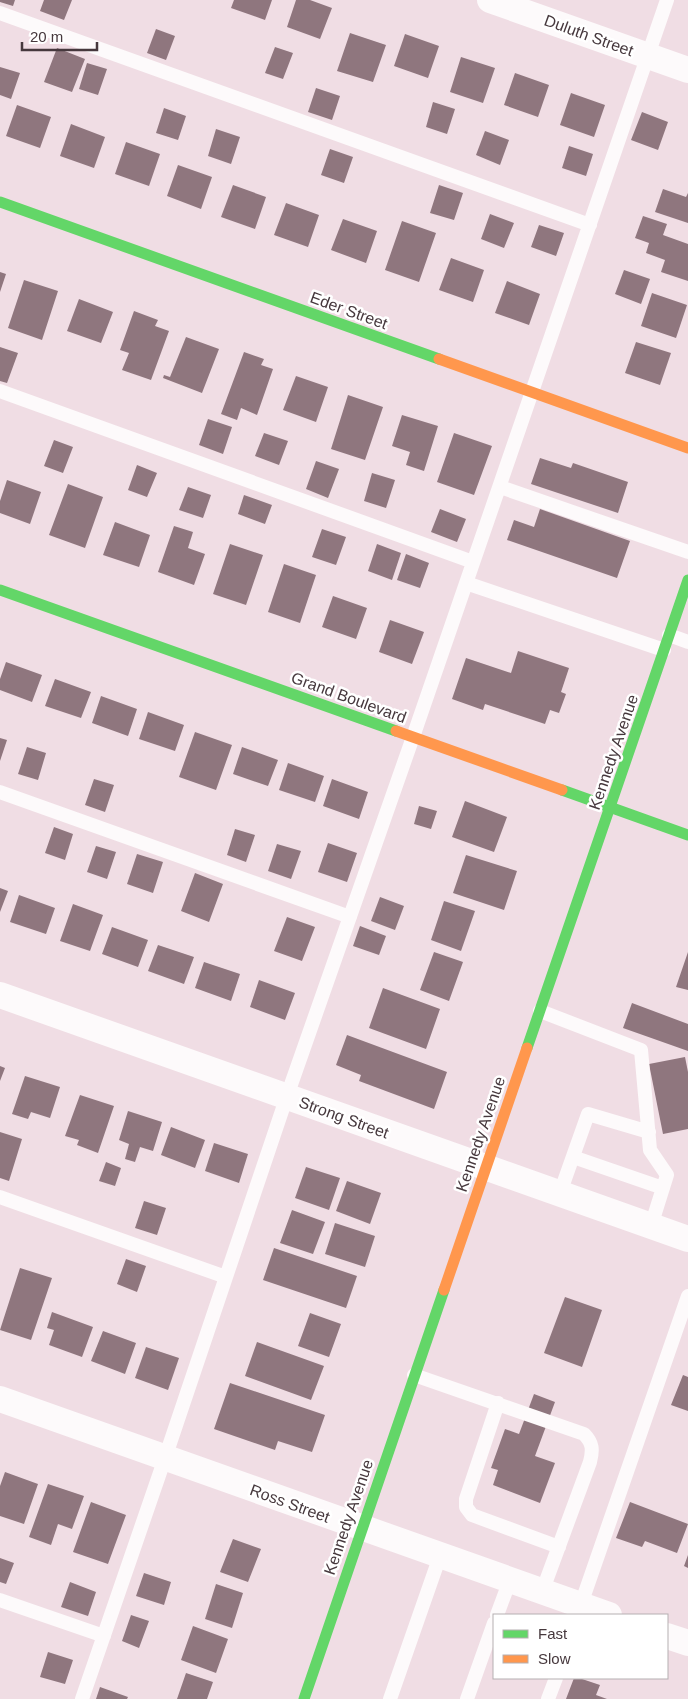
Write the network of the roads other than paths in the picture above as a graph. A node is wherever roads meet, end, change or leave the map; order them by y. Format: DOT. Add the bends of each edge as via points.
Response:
graph roads {
  1 [pos="490,0"];
  2 [pos="667,0"];
  3 [pos="0,13"];
  4 [pos="648,56"];
  5 [pos="688,70"];
  6 [pos="0,202"];
  7 [pos="590,225"];
  8 [pos="0,391"];
  9 [pos="531,393"];
  10 [pos="688,448"];
  11 [pos="500,487"];
  12 [pos="688,552"];
  13 [pos="474,562"];
  14 [pos="688,580"];
  15 [pos="466,583"];
  16 [pos="0,590"];
  17 [pos="669,635"];
  18 [pos="688,642"];
  19 [pos="664,650"];
  20 [pos="414,738"];
  21 [pos="0,792"];
  22 [pos="611,808"];
  23 [pos="688,835"];
  24 [pos="350,916"];
  25 [pos="0,995"];
  26 [pos="540,1011"];
  27 [pos="287,1096"];
  28 [pos="649,1132"];
  29 [pos="573,1157"];
  30 [pos="486,1167"];
  31 [pos="663,1188"];
  32 [pos="560,1193"];
  33 [pos="0,1198"];
  34 [pos="651,1226"];
  35 [pos="688,1239"];
  36 [pos="226,1277"];
  37 [pos="688,1296"];
  38 [pos="414,1375"];
  39 [pos="0,1399"];
  40 [pos="498,1403"];
  41 [pos="165,1458"];
  42 [pos="362,1528"];
  43 [pos="559,1547"];
  44 [pos="440,1556"];
  45 [pos="510,1580"];
  46 [pos="542,1592"];
  47 [pos="0,1600"];
  48 [pos="579,1610"];
  49 [pos="497,1614"];
  50 [pos="603,1614"];
  51 [pos="493,1626"];
  52 [pos="104,1636"];
  53 [pos="668,1636"];
  54 [pos="688,1643"];
  55 [pos="556,1679"];
  56 [pos="82,1699"];
  57 [pos="304,1699"];
  58 [pos="390,1699"];
  59 [pos="467,1699"];
  60 [pos="548,1699"];
  1 -- 4 [label="street, Duluth Street"];
  2 -- 4 [label="lane"];
  3 -- 7 [label="lane"];
  4 -- 5 [label="street, Duluth Street"];
  4 -- 7 [label="lane"];
  6 -- 9 [label="street, Eder Street"];
  7 -- 9 [label="lane"];
  8 -- 13 [label="lane"];
  9 -- 10 [label="street, Eder Street"];
  9 -- 11 [label="lane"];
  11 -- 12 [label="lane"];
  11 -- 13 [label="lane"];
  13 -- 15 [label="lane"];
  14 -- 17 [label="street, Kennedy Avenue"];
  15 -- 19 [label="lane"];
  15 -- 20 [label="lane"];
  16 -- 20 [label="street, Grand Boulevard"];
  17 -- 18 [label="lane"];
  17 -- 19 [label="street, Kennedy Avenue"];
  19 -- 22 [label="street, Kennedy Avenue"];
  20 -- 22 [label="street, Grand Boulevard"];
  20 -- 24 [label="lane"];
  21 -- 24 [label="lane"];
  22 -- 23 [label="street, Grand Boulevard"];
  22 -- 26 [label="street, Kennedy Avenue"];
  24 -- 27 [label="lane"];
  25 -- 27 [label="street, Strong Street"];
  26 -- 28 [label="lane" via="640,1050"];
  26 -- 30 [label="street, Kennedy Avenue"];
  27 -- 30 [label="street, Strong Street"];
  27 -- 36 [label="lane"];
  28 -- 29 [label="lane" via="588,1114"];
  28 -- 31 [label="lane" via="650,1150 667,1175"];
  29 -- 31 [label="lane"];
  29 -- 32 [label="lane"];
  30 -- 32 [label="street, Strong Street"];
  30 -- 38 [label="street, Kennedy Avenue"];
  31 -- 34 [label="lane"];
  32 -- 34 [label="street, Strong Street"];
  33 -- 36 [label="lane"];
  34 -- 35 [label="street, Strong Street"];
  36 -- 41 [label="lane"];
  37 -- 48 [label="lane"];
  38 -- 40 [label="lane"];
  38 -- 42 [label="street, Kennedy Avenue"];
  39 -- 41 [label="street, Ross Street"];
  40 -- 43 [label="lane" via="466,1507 472,1515"];
  40 -- 43 [label="lane" via="584,1434 591,1441 590,1462"];
  41 -- 42 [label="street, Ross Street"];
  41 -- 52 [label="lane"];
  42 -- 44 [label="street, Ross Street"];
  42 -- 57 [label="street, Kennedy Avenue"];
  43 -- 46 [label="lane"];
  44 -- 45 [label="street, Ross Street"];
  44 -- 58 [label="lane"];
  45 -- 46 [label="street, Ross Street"];
  45 -- 49 [label="lane"];
  46 -- 48 [label="street, Ross Street"];
  47 -- 52 [label="lane"];
  48 -- 50 [label="street, Ross Street"];
  51 -- 59 [label="lane"];
  52 -- 56 [label="lane"];
  53 -- 54 [label="street"];
  55 -- 60 [label="lane"];
}
